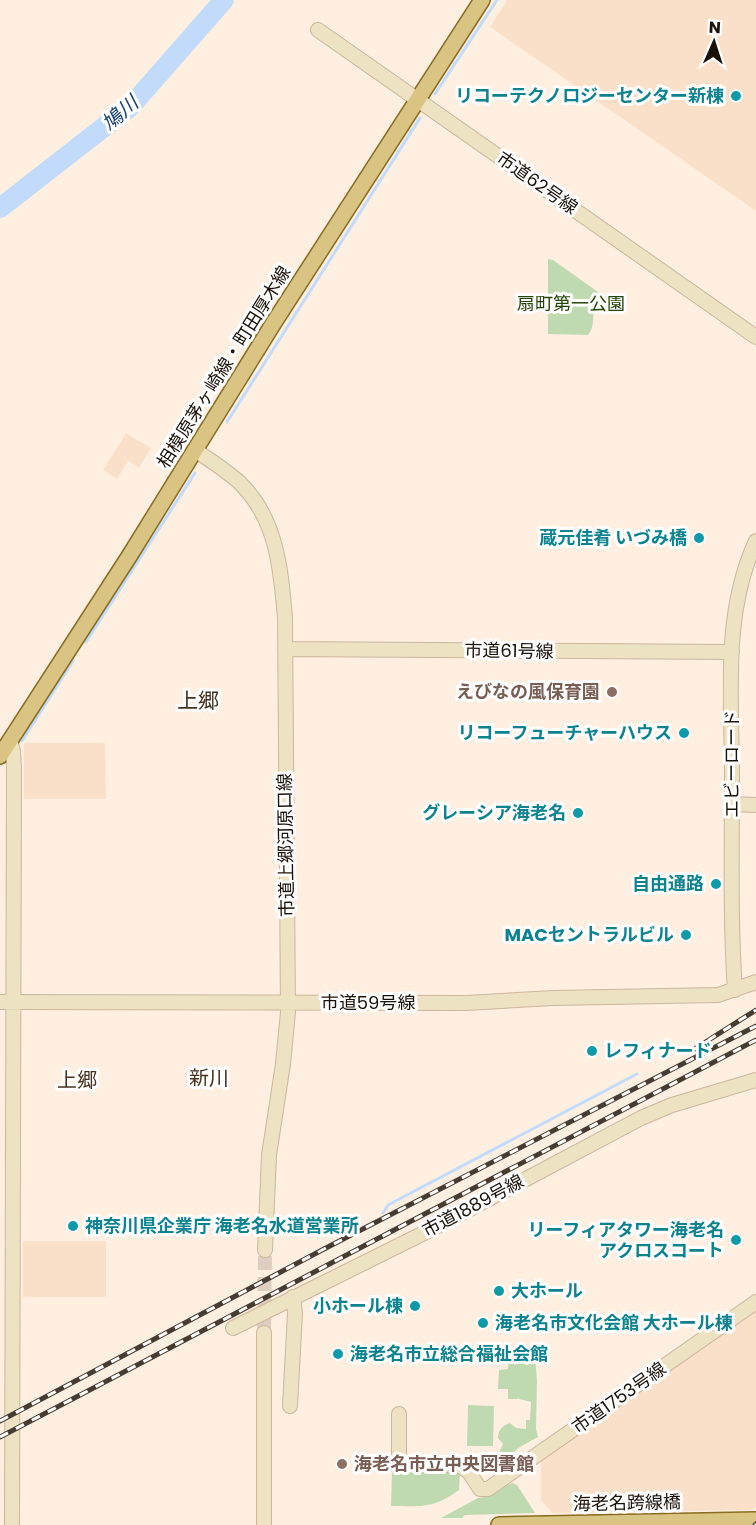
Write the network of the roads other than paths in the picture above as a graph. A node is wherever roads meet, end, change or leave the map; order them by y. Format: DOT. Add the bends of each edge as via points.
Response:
graph roads {
  1 [pos="483,0"];
  2 [pos="318,30"];
  3 [pos="418,100"];
  4 [pos="756,337"];
  5 [pos="195,450"];
  6 [pos="756,542"];
  7 [pos="285,649"];
  8 [pos="732,652"];
  9 [pos="10,740"];
  10 [pos="0,756"];
  11 [pos="732,804"];
  12 [pos="756,805"];
  13 [pos="756,982"];
  14 [pos="735,990"];
  15 [pos="7,1002"];
  16 [pos="288,1002"];
  17 [pos="756,1080"];
  18 [pos="264,1250"];
  19 [pos="293,1297"];
  20 [pos="756,1302"];
  21 [pos="233,1328"];
  22 [pos="264,1333"];
  23 [pos="290,1406"];
  24 [pos="399,1414"];
  25 [pos="756,1520"];
  26 [pos="12,1525"];
  27 [pos="264,1525"];
  28 [pos="499,1525"];
  1 -- 3 [label="main road, 相模原茅ヶ崎線・町田厚木線"];
  2 -- 3 [label="street, 市道62号線"];
  3 -- 4 [label="street, 市道62号線"];
  3 -- 5 [label="main road, 相模原茅ヶ崎線・町田厚木線"];
  5 -- 7 [label="street, 市道上郷河原口線" via="249,492 270,528 278,553"];
  5 -- 9 [label="main road, 相模原茅ヶ崎線・町田厚木線"];
  6 -- 8 [label="street, エビーロード" via="735,603"];
  7 -- 8 [label="street, 市道61号線"];
  7 -- 16 [label="street, 市道上郷河原口線"];
  8 -- 11 [label="street, エビーロード"];
  9 -- 10 [label="main road, 相模原茅ヶ崎線・町田厚木線"];
  9 -- 15 [label="street" via="14,760"];
  11 -- 12 [label="street"];
  11 -- 14 [label="street, エビーロード"];
  13 -- 14 [label="street, 市道59号線"];
  14 -- 16 [label="street, 市道59号線" via="708,995 465,1003"];
  15 -- 16 [label="street, 市道59号線"];
  15 -- 26 [label="street"];
  16 -- 18 [label="street, 市道上郷河原口線" via="269,1155"];
  17 -- 19 [label="street, 市道1889号線" via="641,1118 432,1229"];
  19 -- 21 [label="street, 市道1889号線"];
  19 -- 23 [label="street"];
  20 -- 24 [label="street, 市道1753号線" via="488,1489 480,1489 470,1472 459,1465 402,1461"];
  22 -- 27 [label="street"];
  25 -- 28 [label="main road, 海老名跨線橋"];
}
